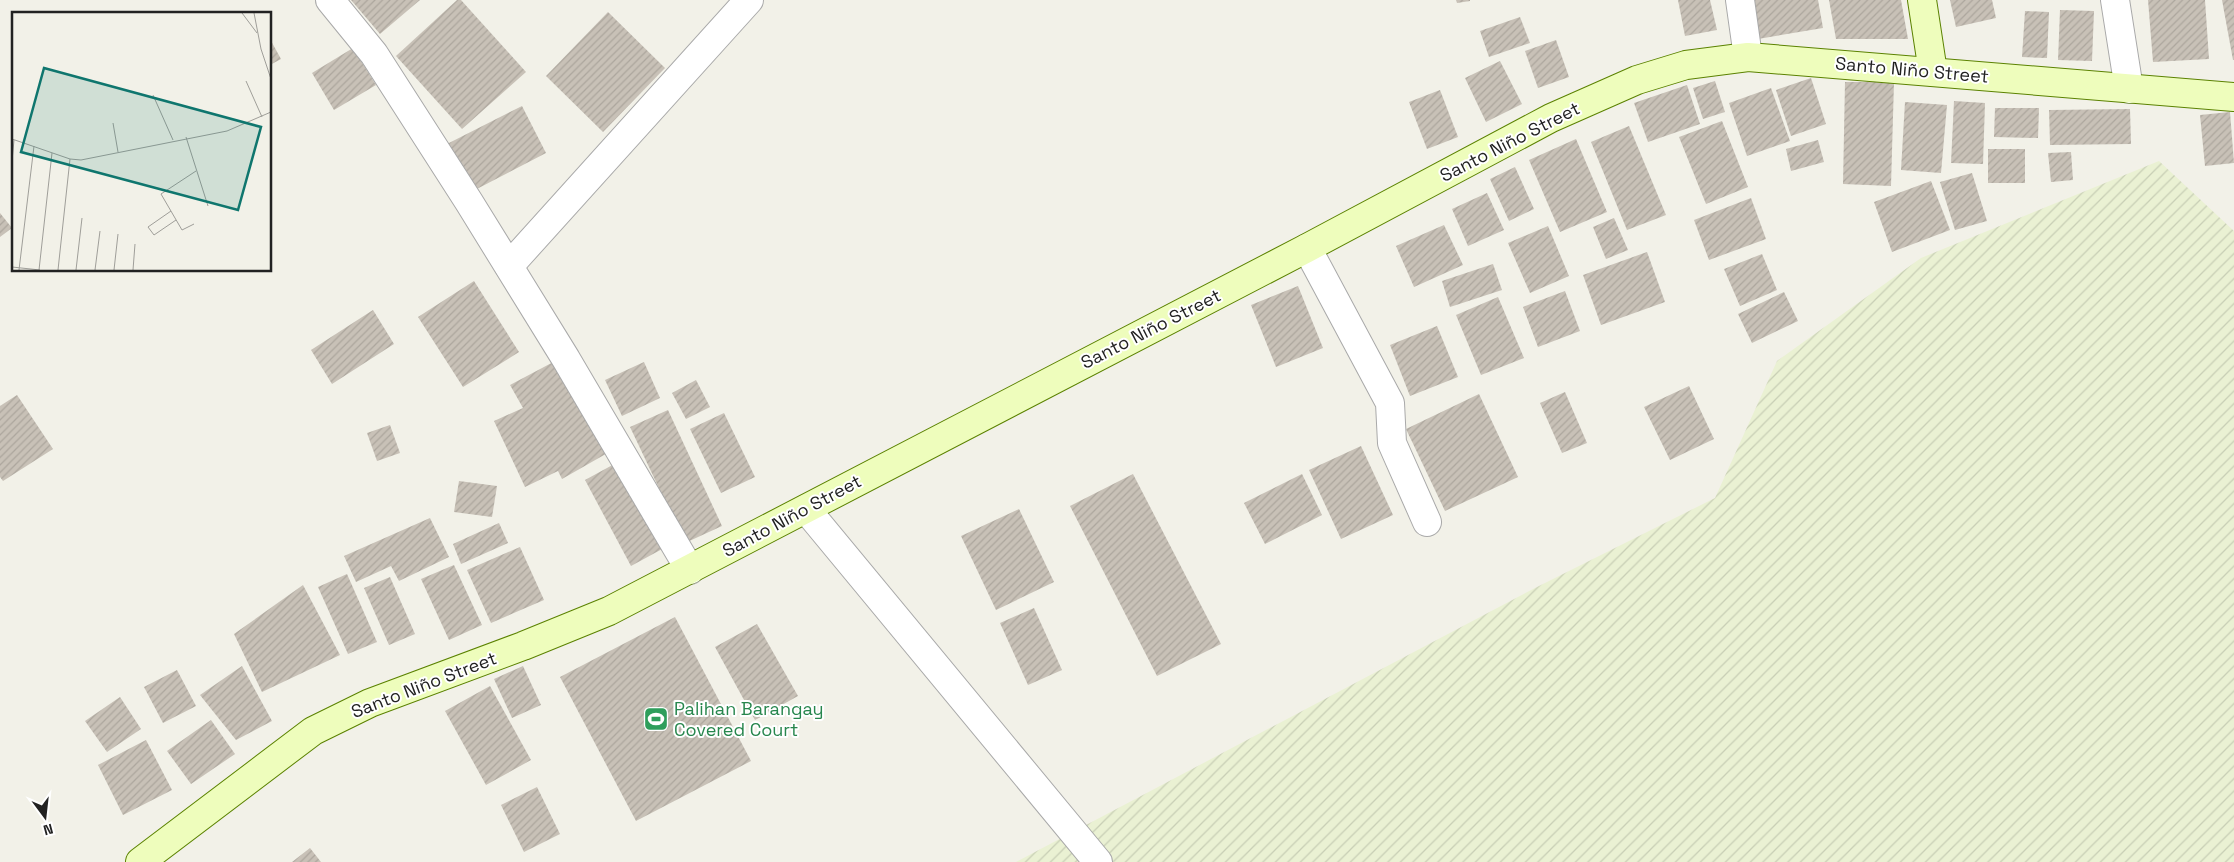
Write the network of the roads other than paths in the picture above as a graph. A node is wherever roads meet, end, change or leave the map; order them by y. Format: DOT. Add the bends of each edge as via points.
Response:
graph roads {
  1 [pos="330,0"];
  2 [pos="749,0"];
  3 [pos="1740,0"];
  4 [pos="1922,0"];
  5 [pos="2116,0"];
  6 [pos="1748,57"];
  7 [pos="1933,72"];
  8 [pos="2128,89"];
  9 [pos="2234,97"];
  10 [pos="1307,248"];
  11 [pos="509,266"];
  12 [pos="806,509"];
  13 [pos="1427,522"];
  14 [pos="690,570"];
  15 [pos="140,862"];
  16 [pos="1098,862"];
  1 -- 11 [label="street" via="374,54"];
  2 -- 11 [label="street"];
  3 -- 6 [label="street"];
  4 -- 7 [label="street"];
  5 -- 8 [label="street"];
  6 -- 7 [label="street, Santo Niño Street"];
  6 -- 10 [label="street, Santo Niño Street" via="1686,65 1628,84 1551,118"];
  7 -- 8 [label="street, Santo Niño Street"];
  8 -- 9 [label="street, Santo Niño Street"];
  10 -- 12 [label="street, Santo Niño Street"];
  10 -- 13 [label="street" via="1390,403 1392,443"];
  11 -- 14 [label="street"];
  12 -- 14 [label="street, Santo Niño Street"];
  12 -- 16 [label="street"];
  14 -- 15 [label="street, Santo Niño Street" via="609,611 370,703 313,731"];
}
